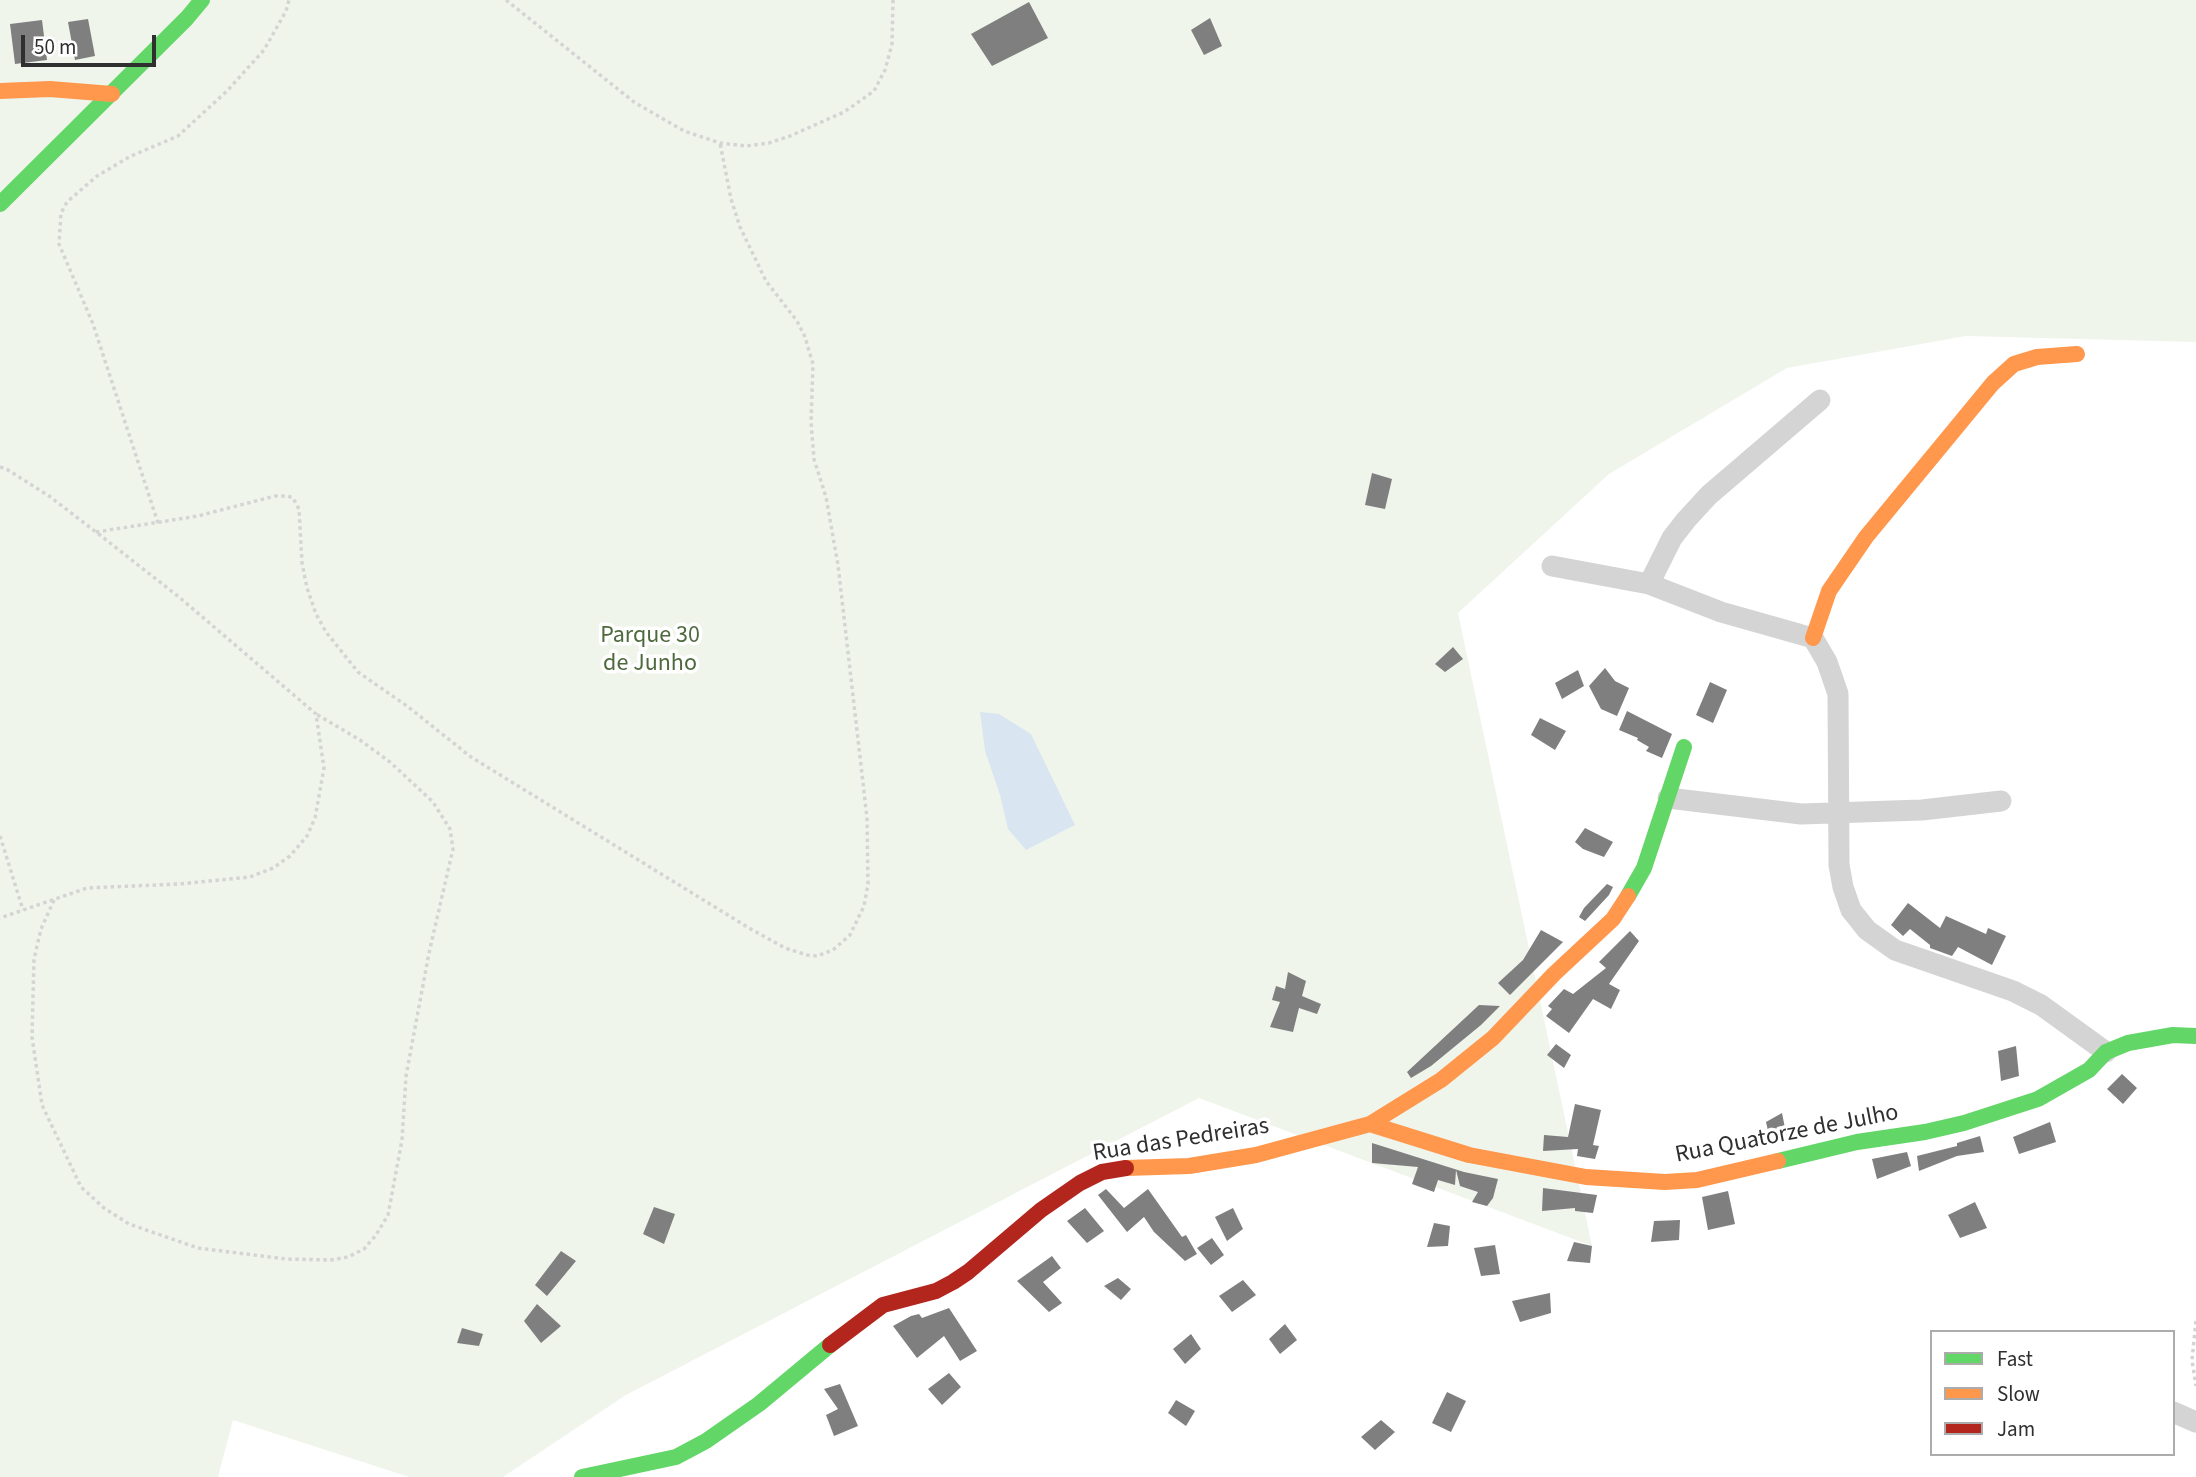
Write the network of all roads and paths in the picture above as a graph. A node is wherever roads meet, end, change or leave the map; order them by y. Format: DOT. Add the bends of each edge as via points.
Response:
graph roads {
  1 [pos="202,0"];
  2 [pos="289,0"];
  3 [pos="506,0"];
  4 [pos="893,0"];
  5 [pos="0,91"];
  6 [pos="112,93"];
  7 [pos="720,143"];
  8 [pos="0,204"];
  9 [pos="2077,354"];
  10 [pos="1820,400"];
  11 [pos="0,467"];
  12 [pos="158,523"];
  13 [pos="96,532"];
  14 [pos="1552,566"];
  15 [pos="1649,584"];
  16 [pos="1813,638"];
  17 [pos="316,714"];
  18 [pos="1684,747"];
  19 [pos="1668,798"];
  20 [pos="2001,801"];
  21 [pos="1837,815"];
  22 [pos="0,836"];
  23 [pos="54,900"];
  24 [pos="23,911"];
  25 [pos="0,918"];
  26 [pos="2196,1037"];
  27 [pos="2106,1052"];
  28 [pos="1370,1124"];
  29 [pos="2196,1321"];
  30 [pos="2196,1386"];
  31 [pos="2175,1413"];
  32 [pos="2196,1422"];
  33 [pos="582,1477"];
  1 -- 6 [label="street"];
  2 -- 12 [label="path" via="264,50 217,100 178,136 97,176 61,213 58,244 93,324"];
  3 -- 7 [label="path" via="634,102 684,131"];
  4 -- 7 [label="path" via="892,44 885,70 874,91 862,101 769,143"];
  5 -- 6 [label="street"];
  6 -- 8 [label="street"];
  7 -- 12 [label="path" via="740,227 766,281 801,329 813,364 814,458 838,565 867,818 864,906 850,935 833,950 807,955 749,928 471,757 358,672 316,614 302,563 299,509 293,498 275,496"];
  9 -- 16 [label="street" via="2014,364 1993,383 1866,537 1829,591"];
  10 -- 15 [label="street" via="1709,495 1672,538"];
  11 -- 13 [label="path"];
  12 -- 13 [label="path"];
  13 -- 17 [label="path"];
  14 -- 15 [label="street"];
  15 -- 16 [label="street" via="1721,612"];
  16 -- 21 [label="street" via="1838,694"];
  17 -- 23 [label="path" via="324,768 315,818 290,856 250,877 87,888"];
  17 -- 23 [label="path" via="390,762 433,802 450,829 453,849 406,1076 402,1140 388,1215 364,1249 331,1260 198,1248 129,1224 81,1187 42,1105 32,1037 34,959"];
  18 -- 19 [label="street, Rua das Pedreiras"];
  19 -- 21 [label="street"];
  19 -- 28 [label="street, Rua das Pedreiras" via="1644,868 1613,919 1469,1059"];
  20 -- 21 [label="street"];
  21 -- 27 [label="street" via="1843,887 1851,910 1867,930 1895,950 2041,1005"];
  22 -- 24 [label="path"];
  23 -- 24 [label="path"];
  24 -- 25 [label="path"];
  26 -- 27 [label="street, Rua Quatorze de Julho" via="2147,1038"];
  27 -- 28 [label="street, Rua Quatorze de Julho" via="2068,1083 2002,1112 1697,1180 1599,1178 1530,1168 1469,1155"];
  28 -- 33 [label="street, Rua das Pedreiras" via="1256,1156 1102,1172 1041,1210 953,1282 883,1305 868,1315 706,1441 676,1457"];
  29 -- 30 [label="path" via="2192,1360"];
  31 -- 32 [label="street"];
}
